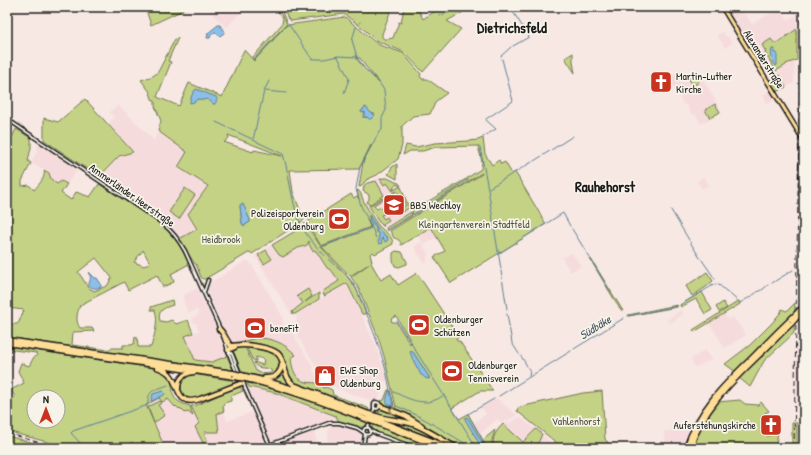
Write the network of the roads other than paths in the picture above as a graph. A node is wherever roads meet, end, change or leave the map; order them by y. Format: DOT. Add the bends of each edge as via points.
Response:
graph roads {
  1 [pos="722,7"];
  2 [pos="7,119"];
  3 [pos="804,141"];
  4 [pos="208,280"];
  5 [pos="204,293"];
  6 [pos="804,306"];
  7 [pos="801,312"];
  8 [pos="220,328"];
  9 [pos="7,340"];
  10 [pos="7,343"];
  11 [pos="238,346"];
  12 [pos="228,350"];
  13 [pos="282,361"];
  14 [pos="151,364"];
  15 [pos="202,372"];
  16 [pos="234,375"];
  17 [pos="258,378"];
  18 [pos="733,378"];
  19 [pos="244,379"];
  20 [pos="180,395"];
  21 [pos="377,407"];
  22 [pos="369,416"];
  23 [pos="375,419"];
  24 [pos="426,430"];
  25 [pos="367,431"];
  26 [pos="269,444"];
  27 [pos="271,448"];
  28 [pos="363,448"];
  29 [pos="416,448"];
  30 [pos="442,448"];
  31 [pos="451,448"];
  32 [pos="457,448"];
  33 [pos="685,448"];
  34 [pos="690,448"];
  1 -- 3 [label="main road, Alexanderstraße"];
  2 -- 5 [label="street, Ammerländer Heerstraße" via="169,229 183,247"];
  4 -- 5 [label="street"];
  5 -- 8 [label="street, Ammerländer Heerstraße"];
  6 -- 7 [label="highway"];
  7 -- 18 [label="highway, bridge"];
  8 -- 11 [label="highway" via="229,345"];
  8 -- 12 [label="street, Ammerländer Heerstraße"];
  9 -- 16 [label="highway"];
  10 -- 14 [label="highway"];
  11 -- 12 [label="highway"];
  11 -- 13 [label="highway" via="273,351"];
  12 -- 19 [label="street, Ammerländer Heerstraße"];
  13 -- 17 [label="highway" via="281,369 276,376"];
  13 -- 22 [label="highway" via="287,378 293,384"];
  14 -- 15 [label="highway"];
  14 -- 20 [label="highway" via="169,373"];
  15 -- 16 [label="highway"];
  15 -- 20 [label="highway" via="187,373 182,377 178,383"];
  16 -- 19 [label="highway, bridge"];
  17 -- 19 [label="highway"];
  17 -- 22 [label="highway" via="294,388"];
  18 -- 33 [label="highway" via="700,417"];
  18 -- 34 [label="highway" via="698,426"];
  19 -- 20 [label="highway" via="197,400 189,401"];
  19 -- 22 [label="highway"];
  19 -- 26 [label="street, Ammerländer Heerstraße"];
  24 -- 21 [label="highway, one-way" via="408,418"];
  21 -- 25 [label="street"];
  22 -- 23 [label="highway, bridge"];
  23 -- 24 [label="highway" via="406,422"];
  23 -- 30 [label="highway"];
  23 -- 31 [label="highway"];
  24 -- 32 [label="highway"];
  25 -- 26 [label="street" via="329,422"];
  25 -- 28 [label="street"];
  25 -- 29 [label="street"];
  26 -- 27 [label="street, Ammerländer Heerstraße"];
}
